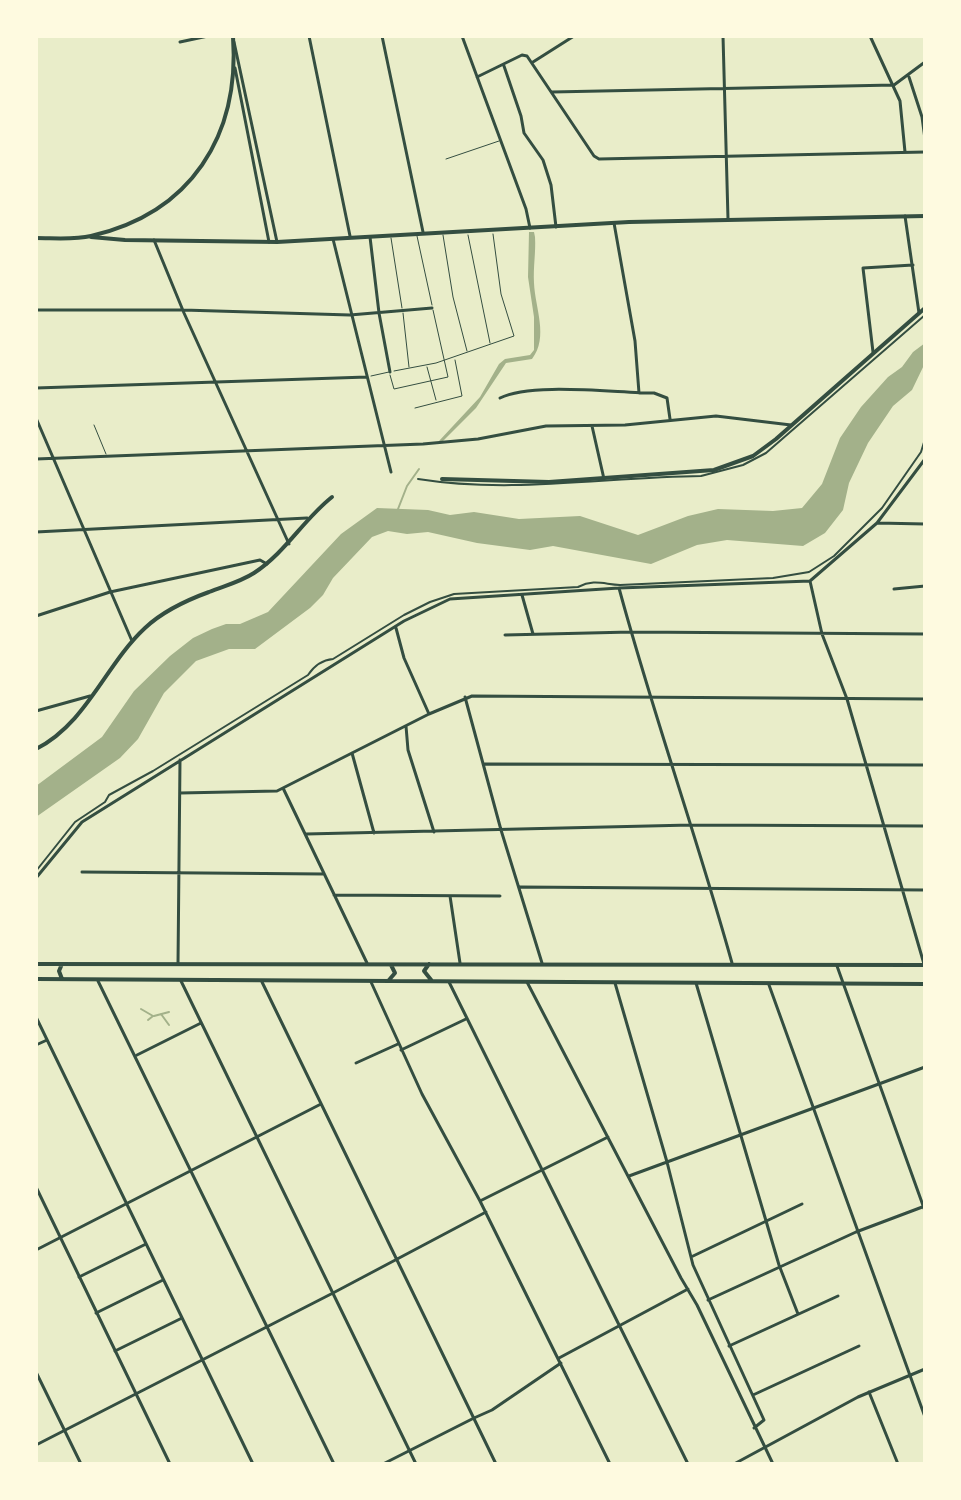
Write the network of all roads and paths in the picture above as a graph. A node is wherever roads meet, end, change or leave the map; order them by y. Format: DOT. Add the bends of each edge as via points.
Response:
graph roads {
  1 [pos="208,36"];
  2 [pos="309,36"];
  3 [pos="382,36"];
  4 [pos="462,36"];
  5 [pos="574,36"];
  6 [pos="723,36"];
  7 [pos="870,36"];
  8 [pos="233,37"];
  9 [pos="180,42"];
  10 [pos="533,62"];
  11 [pos="925,62"];
  12 [pos="234,65"];
  13 [pos="504,65"];
  14 [pos="908,76"];
  15 [pos="477,77"];
  16 [pos="894,85"];
  17 [pos="725,88"];
  18 [pos="552,92"];
  19 [pos="925,139"];
  20 [pos="501,140"];
  21 [pos="905,152"];
  22 [pos="925,152"];
  23 [pos="726,155"];
  24 [pos="446,159"];
  25 [pos="261,161"];
  26 [pos="254,162"];
  27 [pos="905,216"];
  28 [pos="925,216"];
  29 [pos="728,219"];
  30 [pos="614,223"];
  31 [pos="556,227"];
  32 [pos="530,229"];
  33 [pos="493,231"];
  34 [pos="443,232"];
  35 [pos="468,232"];
  36 [pos="416,233"];
  37 [pos="423,233"];
  38 [pos="391,236"];
  39 [pos="88,237"];
  40 [pos="370,237"];
  41 [pos="36,238"];
  42 [pos="333,239"];
  43 [pos="350,239"];
  44 [pos="154,240"];
  45 [pos="269,242"];
  46 [pos="277,242"];
  47 [pos="913,265"];
  48 [pos="432,308"];
  49 [pos="925,308"];
  50 [pos="36,310"];
  51 [pos="183,310"];
  52 [pos="402,311"];
  53 [pos="379,313"];
  54 [pos="919,313"];
  55 [pos="350,315"];
  56 [pos="925,315"];
  57 [pos="490,344"];
  58 [pos="873,352"];
  59 [pos="468,353"];
  60 [pos="454,357"];
  61 [pos="444,360"];
  62 [pos="426,364"];
  63 [pos="409,367"];
  64 [pos="390,372"];
  65 [pos="367,377"];
  66 [pos="430,381"];
  67 [pos="217,382"];
  68 [pos="36,388"];
  69 [pos="639,393"];
  70 [pos="500,398"];
  71 [pos="437,403"];
  72 [pos="415,408"];
  73 [pos="36,418"];
  74 [pos="670,419"];
  75 [pos="94,425"];
  76 [pos="791,425"];
  77 [pos="592,426"];
  78 [pos="925,439"];
  79 [pos="385,444"];
  80 [pos="248,452"];
  81 [pos="107,457"];
  82 [pos="54,458"];
  83 [pos="36,459"];
  84 [pos="925,459"];
  85 [pos="925,469"];
  86 [pos="918,470"];
  87 [pos="391,472"];
  88 [pos="418,479"];
  89 [pos="442,479"];
  90 [pos="604,479"];
  91 [pos="332,497"];
  92 [pos="307,518"];
  93 [pos="277,520"];
  94 [pos="877,523"];
  95 [pos="925,524"];
  96 [pos="85,530"];
  97 [pos="36,532"];
  98 [pos="289,544"];
  99 [pos="267,564"];
  100 [pos="810,581"];
  101 [pos="925,586"];
  102 [pos="619,588"];
  103 [pos="894,589"];
  104 [pos="110,592"];
  105 [pos="522,593"];
  106 [pos="36,616"];
  107 [pos="395,626"];
  108 [pos="631,632"];
  109 [pos="533,634"];
  110 [pos="822,634"];
  111 [pos="925,634"];
  112 [pos="505,635"];
  113 [pos="132,641"];
  114 [pos="92,696"];
  115 [pos="465,697"];
  116 [pos="650,697"];
  117 [pos="847,699"];
  118 [pos="925,699"];
  119 [pos="36,711"];
  120 [pos="429,714"];
  121 [pos="406,726"];
  122 [pos="36,749"];
  123 [pos="352,753"];
  124 [pos="180,760"];
  125 [pos="670,763"];
  126 [pos="485,764"];
  127 [pos="866,765"];
  128 [pos="925,765"];
  129 [pos="283,788"];
  130 [pos="180,793"];
  131 [pos="691,825"];
  132 [pos="885,826"];
  133 [pos="925,826"];
  134 [pos="501,830"];
  135 [pos="434,832"];
  136 [pos="374,833"];
  137 [pos="306,834"];
  138 [pos="36,871"];
  139 [pos="82,872"];
  140 [pos="179,872"];
  141 [pos="324,874"];
  142 [pos="36,878"];
  143 [pos="520,887"];
  144 [pos="711,890"];
  145 [pos="904,890"];
  146 [pos="925,890"];
  147 [pos="334,895"];
  148 [pos="450,896"];
  149 [pos="500,896"];
  150 [pos="367,963"];
  151 [pos="387,963"];
  152 [pos="460,963"];
  153 [pos="542,963"];
  154 [pos="732,963"];
  155 [pos="36,964"];
  156 [pos="62,964"];
  157 [pos="178,964"];
  158 [pos="429,964"];
  159 [pos="836,964"];
  160 [pos="925,965"];
  161 [pos="36,979"];
  162 [pos="62,979"];
  163 [pos="98,981"];
  164 [pos="181,981"];
  165 [pos="262,982"];
  166 [pos="371,982"];
  167 [pos="387,982"];
  168 [pos="433,982"];
  169 [pos="449,982"];
  170 [pos="527,982"];
  171 [pos="615,982"];
  172 [pos="696,983"];
  173 [pos="844,984"];
  174 [pos="925,984"];
  175 [pos="769,985"];
  176 [pos="36,1017"];
  177 [pos="468,1019"];
  178 [pos="201,1023"];
  179 [pos="47,1040"];
  180 [pos="398,1044"];
  181 [pos="36,1045"];
  182 [pos="401,1050"];
  183 [pos="135,1056"];
  184 [pos="356,1063"];
  185 [pos="925,1067"];
  186 [pos="879,1084"];
  187 [pos="321,1104"];
  188 [pos="812,1108"];
  189 [pos="740,1135"];
  190 [pos="257,1137"];
  191 [pos="608,1137"];
  192 [pos="667,1162"];
  193 [pos="192,1170"];
  194 [pos="542,1170"];
  195 [pos="629,1176"];
  196 [pos="36,1187"];
  197 [pos="480,1201"];
  198 [pos="126,1204"];
  199 [pos="802,1204"];
  200 [pos="925,1208"];
  201 [pos="486,1212"];
  202 [pos="766,1220"];
  203 [pos="856,1232"];
  204 [pos="60,1237"];
  205 [pos="146,1244"];
  206 [pos="36,1250"];
  207 [pos="691,1257"];
  208 [pos="397,1260"];
  209 [pos="779,1265"];
  210 [pos="79,1277"];
  211 [pos="163,1280"];
  212 [pos="688,1289"];
  213 [pos="333,1293"];
  214 [pos="838,1296"];
  215 [pos="708,1300"];
  216 [pos="96,1313"];
  217 [pos="798,1314"];
  218 [pos="182,1318"];
  219 [pos="268,1326"];
  220 [pos="619,1326"];
  221 [pos="729,1346"];
  222 [pos="859,1346"];
  223 [pos="115,1351"];
  224 [pos="202,1360"];
  225 [pos="560,1361"];
  226 [pos="925,1369"];
  227 [pos="36,1372"];
  228 [pos="909,1375"];
  229 [pos="869,1392"];
  230 [pos="135,1393"];
  231 [pos="753,1395"];
  232 [pos="925,1417"];
  233 [pos="474,1418"];
  234 [pos="754,1428"];
  235 [pos="65,1431"];
  236 [pos="36,1445"];
  237 [pos="765,1448"];
  238 [pos="409,1451"];
  239 [pos="81,1464"];
  240 [pos="170,1464"];
  241 [pos="253,1464"];
  242 [pos="334,1464"];
  243 [pos="383,1464"];
  244 [pos="416,1464"];
  245 [pos="496,1464"];
  246 [pos="610,1464"];
  247 [pos="688,1464"];
  248 [pos="734,1464"];
  249 [pos="773,1464"];
  250 [pos="898,1464"];
  1 -- 9 [label="street"];
  2 -- 43 [label="street"];
  3 -- 37 [label="street"];
  4 -- 15 [label="street"];
  5 -- 10 [label="street"];
  6 -- 17 [label="street"];
  7 -- 16 [label="street"];
  8 -- 12 [label="main road"];
  8 -- 25 [label="street"];
  10 -- 13 [label="street" via="525,55"];
  10 -- 18 [label="street"];
  11 -- 14 [label="street"];
  12 -- 26 [label="street"];
  12 -- 39 [label="main road" via="221,131 190,182 153,212"];
  13 -- 15 [label="street"];
  13 -- 31 [label="street" via="524,133 543,160"];
  14 -- 16 [label="street"];
  14 -- 19 [label="street"];
  15 -- 20 [label="street"];
  16 -- 17 [label="street"];
  16 -- 21 [label="street"];
  17 -- 18 [label="street"];
  17 -- 23 [label="street"];
  18 -- 23 [label="street" via="596,158"];
  20 -- 24 [label="lane"];
  20 -- 32 [label="street"];
  21 -- 22 [label="street"];
  21 -- 23 [label="street"];
  23 -- 29 [label="street"];
  25 -- 26 [label="street"];
  25 -- 46 [label="street"];
  26 -- 45 [label="street"];
  27 -- 28 [label="main road"];
  27 -- 29 [label="main road"];
  27 -- 47 [label="street"];
  29 -- 30 [label="main road"];
  30 -- 31 [label="main road"];
  30 -- 69 [label="street"];
  31 -- 32 [label="main road"];
  32 -- 33 [label="main road"];
  33 -- 35 [label="main road"];
  33 -- 57 [label="lane" via="501,294 514,336"];
  34 -- 35 [label="main road"];
  34 -- 37 [label="main road"];
  34 -- 59 [label="lane"];
  35 -- 57 [label="lane"];
  36 -- 37 [label="main road"];
  36 -- 38 [label="main road"];
  36 -- 48 [label="lane"];
  38 -- 40 [label="main road"];
  38 -- 52 [label="lane"];
  39 -- 41 [label="main road"];
  39 -- 44 [label="main road"];
  40 -- 43 [label="main road"];
  40 -- 53 [label="street"];
  42 -- 43 [label="main road"];
  42 -- 46 [label="main road"];
  42 -- 55 [label="street"];
  44 -- 45 [label="main road"];
  44 -- 51 [label="street"];
  45 -- 46 [label="main road"];
  47 -- 54 [label="street"];
  47 -- 58 [label="street" via="863,268"];
  48 -- 52 [label="street"];
  48 -- 61 [label="lane"];
  49 -- 54 [label="main road"];
  50 -- 51 [label="street"];
  51 -- 55 [label="street"];
  51 -- 67 [label="street"];
  52 -- 53 [label="street"];
  52 -- 63 [label="lane"];
  53 -- 55 [label="street"];
  53 -- 64 [label="street"];
  54 -- 58 [label="main road"];
  55 -- 65 [label="street"];
  56 -- 88 [label="street" via="766,453 722,472 522,486"];
  57 -- 59 [label="lane"];
  58 -- 76 [label="main road"];
  59 -- 60 [label="lane"];
  60 -- 61 [label="lane"];
  60 -- 71 [label="lane" via="464,394"];
  61 -- 62 [label="lane"];
  61 -- 66 [label="lane" via="449,376"];
  62 -- 63 [label="lane"];
  62 -- 66 [label="lane"];
  63 -- 64 [label="lane"];
  64 -- 65 [label="lane"];
  64 -- 66 [label="lane" via="394,389"];
  65 -- 67 [label="street"];
  65 -- 79 [label="street"];
  66 -- 71 [label="lane"];
  67 -- 68 [label="street"];
  67 -- 80 [label="street"];
  69 -- 70 [label="street" via="542,389"];
  69 -- 74 [label="street" via="665,396"];
  71 -- 72 [label="lane"];
  73 -- 82 [label="street"];
  74 -- 76 [label="street" via="716,416"];
  74 -- 77 [label="street"];
  75 -- 81 [label="lane"];
  76 -- 90 [label="main road" via="753,456 723,469"];
  77 -- 79 [label="street"];
  77 -- 90 [label="street"];
  78 -- 138 [label="street" via="880,511 834,556 809,572 634,585 588,582 578,587 470,592 430,602 312,668 109,795 75,822"];
  79 -- 80 [label="street"];
  79 -- 87 [label="street"];
  80 -- 81 [label="street"];
  80 -- 93 [label="street"];
  81 -- 82 [label="street"];
  82 -- 83 [label="street"];
  82 -- 96 [label="street"];
  84 -- 86 [label="street"];
  85 -- 86 [label="street"];
  86 -- 94 [label="street"];
  89 -- 90 [label="main road"];
  91 -- 92 [label="main road"];
  92 -- 93 [label="street"];
  92 -- 98 [label="main road"];
  93 -- 96 [label="street"];
  93 -- 98 [label="street"];
  94 -- 95 [label="street"];
  94 -- 100 [label="street"];
  96 -- 97 [label="street"];
  96 -- 104 [label="street"];
  98 -- 99 [label="main road"];
  99 -- 104 [label="street" via="260,560"];
  99 -- 113 [label="main road" via="166,612"];
  100 -- 102 [label="street"];
  100 -- 110 [label="street"];
  101 -- 103 [label="street"];
  102 -- 105 [label="street"];
  102 -- 108 [label="street"];
  104 -- 106 [label="street"];
  104 -- 113 [label="street"];
  105 -- 107 [label="street" via="450,599"];
  105 -- 109 [label="street"];
  107 -- 120 [label="street"];
  107 -- 124 [label="street"];
  108 -- 109 [label="street"];
  108 -- 110 [label="street"];
  108 -- 116 [label="street"];
  109 -- 112 [label="street"];
  110 -- 111 [label="street"];
  110 -- 117 [label="street"];
  113 -- 114 [label="main road"];
  114 -- 119 [label="street"];
  114 -- 122 [label="main road" via="61,733"];
  115 -- 116 [label="street"];
  115 -- 120 [label="street"];
  115 -- 126 [label="street"];
  116 -- 117 [label="street"];
  116 -- 125 [label="street"];
  117 -- 118 [label="street"];
  117 -- 127 [label="street"];
  120 -- 121 [label="street"];
  121 -- 123 [label="street"];
  121 -- 135 [label="street" via="408,750"];
  123 -- 129 [label="street"];
  123 -- 136 [label="street"];
  124 -- 130 [label="street"];
  124 -- 142 [label="street" via="82,822"];
  125 -- 126 [label="street"];
  125 -- 127 [label="street"];
  125 -- 131 [label="street"];
  126 -- 134 [label="street"];
  127 -- 128 [label="street"];
  127 -- 132 [label="street"];
  129 -- 130 [label="street"];
  129 -- 137 [label="street"];
  130 -- 140 [label="street"];
  131 -- 132 [label="street"];
  131 -- 134 [label="street"];
  131 -- 144 [label="street"];
  132 -- 133 [label="street"];
  132 -- 145 [label="street"];
  134 -- 135 [label="street"];
  134 -- 143 [label="street"];
  135 -- 136 [label="street"];
  136 -- 137 [label="street"];
  137 -- 141 [label="street"];
  139 -- 140 [label="street"];
  140 -- 141 [label="street"];
  140 -- 157 [label="street"];
  141 -- 147 [label="street"];
  143 -- 144 [label="street"];
  143 -- 153 [label="street"];
  144 -- 145 [label="street"];
  144 -- 154 [label="street"];
  145 -- 146 [label="street"];
  145 -- 160 [label="street"];
  147 -- 148 [label="street"];
  147 -- 150 [label="street"];
  148 -- 149 [label="street"];
  148 -- 152 [label="street"];
  150 -- 151 [label="main road"];
  150 -- 157 [label="main road"];
  151 -- 158 [label="main road"];
  151 -- 167 [label="main road" via="395,973"];
  152 -- 153 [label="main road"];
  152 -- 158 [label="main road"];
  153 -- 154 [label="main road"];
  154 -- 159 [label="main road"];
  155 -- 156 [label="main road"];
  156 -- 157 [label="main road"];
  156 -- 162 [label="main road"];
  158 -- 168 [label="main road" via="424,971"];
  159 -- 160 [label="main road"];
  159 -- 173 [label="street"];
  161 -- 162 [label="main road"];
  162 -- 163 [label="main road"];
  163 -- 164 [label="main road"];
  163 -- 183 [label="street"];
  164 -- 165 [label="main road"];
  164 -- 178 [label="street"];
  165 -- 166 [label="main road"];
  165 -- 187 [label="street"];
  166 -- 167 [label="main road"];
  166 -- 180 [label="street"];
  167 -- 168 [label="main road"];
  168 -- 169 [label="main road"];
  169 -- 170 [label="main road"];
  169 -- 177 [label="street"];
  170 -- 171 [label="main road"];
  170 -- 191 [label="street"];
  171 -- 172 [label="main road"];
  171 -- 192 [label="street"];
  172 -- 175 [label="main road"];
  172 -- 189 [label="street"];
  173 -- 174 [label="main road"];
  173 -- 175 [label="main road"];
  173 -- 186 [label="street"];
  175 -- 188 [label="street"];
  176 -- 179 [label="street"];
  177 -- 182 [label="street"];
  177 -- 194 [label="street"];
  178 -- 183 [label="street"];
  178 -- 190 [label="street"];
  179 -- 181 [label="street"];
  179 -- 198 [label="street"];
  180 -- 182 [label="street"];
  180 -- 184 [label="street"];
  182 -- 197 [label="street"];
  183 -- 193 [label="street"];
  185 -- 186 [label="street"];
  186 -- 188 [label="street"];
  186 -- 200 [label="street"];
  187 -- 190 [label="street"];
  187 -- 208 [label="street"];
  188 -- 189 [label="street"];
  188 -- 203 [label="street"];
  189 -- 192 [label="street"];
  189 -- 202 [label="street"];
  190 -- 193 [label="street"];
  190 -- 213 [label="street"];
  191 -- 194 [label="street"];
  191 -- 195 [label="street"];
  192 -- 195 [label="street"];
  192 -- 207 [label="street"];
  193 -- 198 [label="street"];
  193 -- 219 [label="street"];
  194 -- 197 [label="street"];
  194 -- 220 [label="street"];
  195 -- 212 [label="street"];
  196 -- 204 [label="street"];
  197 -- 201 [label="street"];
  198 -- 204 [label="street"];
  198 -- 205 [label="street"];
  199 -- 202 [label="street"];
  200 -- 203 [label="street"];
  201 -- 208 [label="street"];
  201 -- 225 [label="street"];
  202 -- 207 [label="street"];
  202 -- 209 [label="street"];
  203 -- 209 [label="street"];
  203 -- 228 [label="street"];
  204 -- 206 [label="street"];
  204 -- 210 [label="street"];
  205 -- 210 [label="street"];
  205 -- 211 [label="street"];
  207 -- 215 [label="street"];
  208 -- 213 [label="street"];
  208 -- 233 [label="street"];
  209 -- 215 [label="street"];
  209 -- 217 [label="street"];
  210 -- 216 [label="street"];
  211 -- 216 [label="street"];
  211 -- 218 [label="street"];
  212 -- 220 [label="street"];
  212 -- 234 [label="street"];
  213 -- 219 [label="street"];
  213 -- 238 [label="street"];
  214 -- 217 [label="street"];
  215 -- 221 [label="street"];
  216 -- 223 [label="street"];
  217 -- 221 [label="street"];
  218 -- 223 [label="street"];
  218 -- 224 [label="street"];
  219 -- 224 [label="street"];
  219 -- 242 [label="street"];
  220 -- 225 [label="street"];
  220 -- 247 [label="street"];
  221 -- 231 [label="street"];
  222 -- 231 [label="street"];
  223 -- 230 [label="street"];
  224 -- 230 [label="street"];
  224 -- 241 [label="street"];
  225 -- 233 [label="street"];
  225 -- 246 [label="street"];
  226 -- 228 [label="street"];
  227 -- 235 [label="street"];
  228 -- 229 [label="street"];
  228 -- 232 [label="street"];
  229 -- 237 [label="street"];
  229 -- 250 [label="street"];
  230 -- 235 [label="street"];
  230 -- 240 [label="street"];
  231 -- 234 [label="street" via="764,1420"];
  233 -- 238 [label="street"];
  233 -- 245 [label="street"];
  234 -- 237 [label="street"];
  235 -- 236 [label="street"];
  235 -- 239 [label="street"];
  237 -- 248 [label="street"];
  237 -- 249 [label="street"];
  238 -- 243 [label="street"];
  238 -- 244 [label="street"];
}
